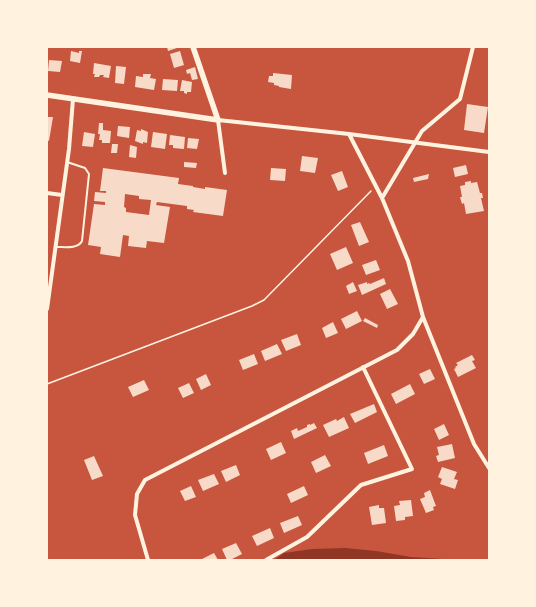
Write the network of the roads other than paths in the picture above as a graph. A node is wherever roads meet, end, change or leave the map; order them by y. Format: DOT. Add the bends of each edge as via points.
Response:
graph roads {
  1 [pos="193,47"];
  2 [pos="473,47"];
  3 [pos="47,95"];
  4 [pos="72,99"];
  5 [pos="218,120"];
  6 [pos="349,134"];
  7 [pos="416,143"];
  8 [pos="489,152"];
  9 [pos="67,162"];
  10 [pos="225,173"];
  11 [pos="47,193"];
  12 [pos="62,195"];
  13 [pos="382,198"];
  14 [pos="55,247"];
  15 [pos="47,309"];
  16 [pos="423,317"];
  17 [pos="363,367"];
  18 [pos="489,468"];
  19 [pos="148,560"];
  20 [pos="266,560"];
  1 -- 5 [label="street"];
  2 -- 7 [label="street" via="460,99 422,131"];
  3 -- 4 [label="street"];
  4 -- 5 [label="street"];
  4 -- 9 [label="street"];
  5 -- 6 [label="street"];
  5 -- 10 [label="street"];
  6 -- 7 [label="street"];
  6 -- 13 [label="street"];
  7 -- 8 [label="street"];
  7 -- 13 [label="street"];
  9 -- 12 [label="street"];
  9 -- 14 [label="lane" via="85,168 89,174 82,240 76,246"];
  11 -- 12 [label="street"];
  12 -- 14 [label="street"];
  13 -- 16 [label="street" via="408,260"];
  14 -- 15 [label="street"];
  16 -- 17 [label="street" via="413,334 397,350"];
  16 -- 18 [label="street" via="474,444"];
  17 -- 19 [label="street" via="145,480 137,494 135,515"];
  17 -- 20 [label="street" via="412,469 360,485 307,537"];
}
